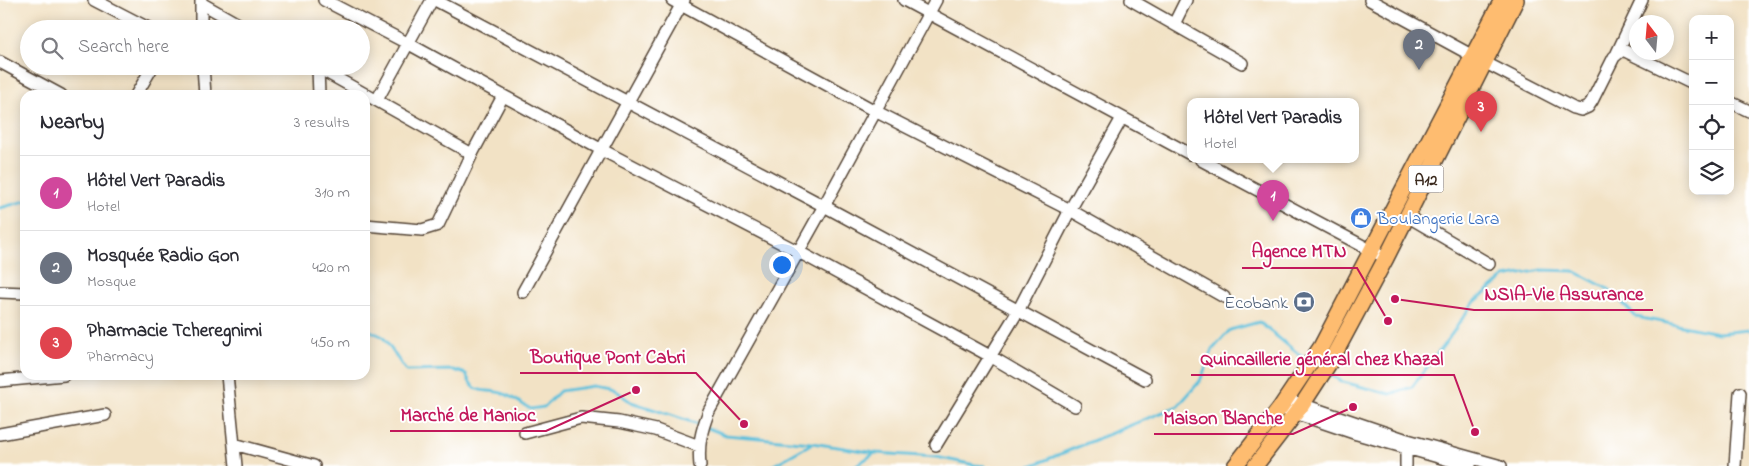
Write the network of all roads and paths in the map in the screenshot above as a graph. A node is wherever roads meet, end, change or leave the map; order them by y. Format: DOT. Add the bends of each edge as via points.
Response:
graph roads {
  1 [pos="94,0"];
  2 [pos="324,0"];
  3 [pos="433,0"];
  4 [pos="904,0"];
  5 [pos="936,0"];
  6 [pos="1131,0"];
  7 [pos="1186,0"];
  8 [pos="1370,0"];
  9 [pos="1502,0"];
  10 [pos="1516,0"];
  11 [pos="1642,0"];
  12 [pos="201,1"];
  13 [pos="679,2"];
  14 [pos="928,14"];
  15 [pos="133,20"];
  16 [pos="201,20"];
  17 [pos="232,20"];
  18 [pos="363,20"];
  19 [pos="370,24"];
  20 [pos="1174,24"];
  21 [pos="409,44"];
  22 [pos="1617,53"];
  23 [pos="1478,59"];
  24 [pos="0,62"];
  25 [pos="1242,63"];
  26 [pos="20,73"];
  27 [pos="24,75"];
  28 [pos="148,75"];
  29 [pos="204,75"];
  30 [pos="317,75"];
  31 [pos="331,75"];
  32 [pos="1689,82"];
  33 [pos="52,90"];
  34 [pos="139,90"];
  35 [pos="205,90"];
  36 [pos="319,90"];
  37 [pos="359,90"];
  38 [pos="370,96"];
  39 [pos="503,96"];
  40 [pos="377,100"];
  41 [pos="627,103"];
  42 [pos="1734,104"];
  43 [pos="875,110"];
  44 [pos="1749,111"];
  45 [pos="1122,118"];
  46 [pos="602,150"];
  47 [pos="1187,152"];
  48 [pos="472,154"];
  49 [pos="1206,163"];
  50 [pos="824,206"];
  51 [pos="1070,210"];
  52 [pos="1407,216"];
  53 [pos="370,225"];
  54 [pos="797,251"];
  55 [pos="1370,251"];
  56 [pos="1386,258"];
  57 [pos="1488,264"];
  58 [pos="0,292"];
  59 [pos="523,292"];
  60 [pos="20,293"];
  61 [pos="1224,297"];
  62 [pos="1018,311"];
  63 [pos="990,356"];
  64 [pos="20,379"];
  65 [pos="1145,379"];
  66 [pos="228,380"];
  67 [pos="0,381"];
  68 [pos="1740,393"];
  69 [pos="1283,403"];
  70 [pos="1302,404"];
  71 [pos="1075,406"];
  72 [pos="105,415"];
  73 [pos="525,433"];
  74 [pos="0,434"];
  75 [pos="234,444"];
  76 [pos="936,445"];
  77 [pos="699,446"];
  78 [pos="1406,448"];
  79 [pos="236,466"];
  80 [pos="314,466"];
  81 [pos="700,466"];
  82 [pos="1235,466"];
  83 [pos="1255,466"];
  84 [pos="1406,466"];
  85 [pos="1470,466"];
  86 [pos="1501,466"];
  87 [pos="1735,466"];
  1 -- 15 [label="street"];
  2 -- 18 [label="street"];
  3 -- 21 [label="street"];
  3 -- 41 [label="street"];
  4 -- 14 [label="street"];
  5 -- 14 [label="street"];
  6 -- 20 [label="street"];
  7 -- 20 [label="street"];
  8 -- 23 [label="street"];
  9 -- 23 [label="main road, A12"];
  10 -- 23 [label="main road, A12"];
  11 -- 22 [label="street"];
  12 -- 16 [label="street"];
  12 -- 17 [label="street"];
  13 -- 41 [label="street"];
  13 -- 43 [label="street"];
  14 -- 43 [label="street"];
  14 -- 45 [label="street"];
  19 -- 21 [label="street"];
  20 -- 25 [label="street"];
  21 -- 39 [label="street"];
  21 -- 40 [label="street"];
  22 -- 23 [label="street" via="1592,101 1581,110"];
  22 -- 32 [label="street" via="1625,51"];
  23 -- 52 [label="main road, A12"];
  23 -- 55 [label="main road, A12"];
  24 -- 26 [label="street"];
  27 -- 33 [label="street"];
  28 -- 34 [label="street"];
  29 -- 35 [label="street"];
  30 -- 36 [label="street"];
  31 -- 37 [label="street"];
  38 -- 40 [label="street"];
  39 -- 46 [label="street"];
  39 -- 48 [label="street"];
  40 -- 48 [label="street"];
  41 -- 46 [label="street"];
  41 -- 50 [label="street"];
  42 -- 44 [label="street"];
  43 -- 50 [label="street"];
  43 -- 51 [label="street"];
  45 -- 47 [label="street"];
  45 -- 51 [label="street"];
  46 -- 54 [label="street"];
  46 -- 59 [label="street"];
  48 -- 53 [label="street" via="438,225 422,230"];
  49 -- 55 [label="street"];
  50 -- 54 [label="street"];
  50 -- 62 [label="street"];
  51 -- 61 [label="street"];
  51 -- 62 [label="street"];
  52 -- 56 [label="main road, A12"];
  52 -- 57 [label="street"];
  54 -- 63 [label="street"];
  54 -- 77 [label="street" via="709,411 701,429"];
  55 -- 56 [label="street"];
  55 -- 69 [label="main road, A12" via="1321,347"];
  56 -- 70 [label="main road, A12" via="1333,357"];
  58 -- 60 [label="street"];
  62 -- 63 [label="street"];
  62 -- 65 [label="street"];
  63 -- 71 [label="street"];
  63 -- 76 [label="street"];
  64 -- 67 [label="street"];
  66 -- 75 [label="street"];
  68 -- 87 [label="street"];
  69 -- 70 [label="street"];
  69 -- 82 [label="main road, A12"];
  70 -- 78 [label="street" via="1357,434"];
  70 -- 83 [label="main road, A12"];
  70 -- 86 [label="street" via="1404,439"];
  72 -- 74 [label="street"];
  73 -- 77 [label="street" via="581,418 656,430"];
  75 -- 79 [label="street"];
  75 -- 80 [label="street"];
  77 -- 81 [label="street"];
  78 -- 84 [label="street"];
  78 -- 85 [label="street"];
}
